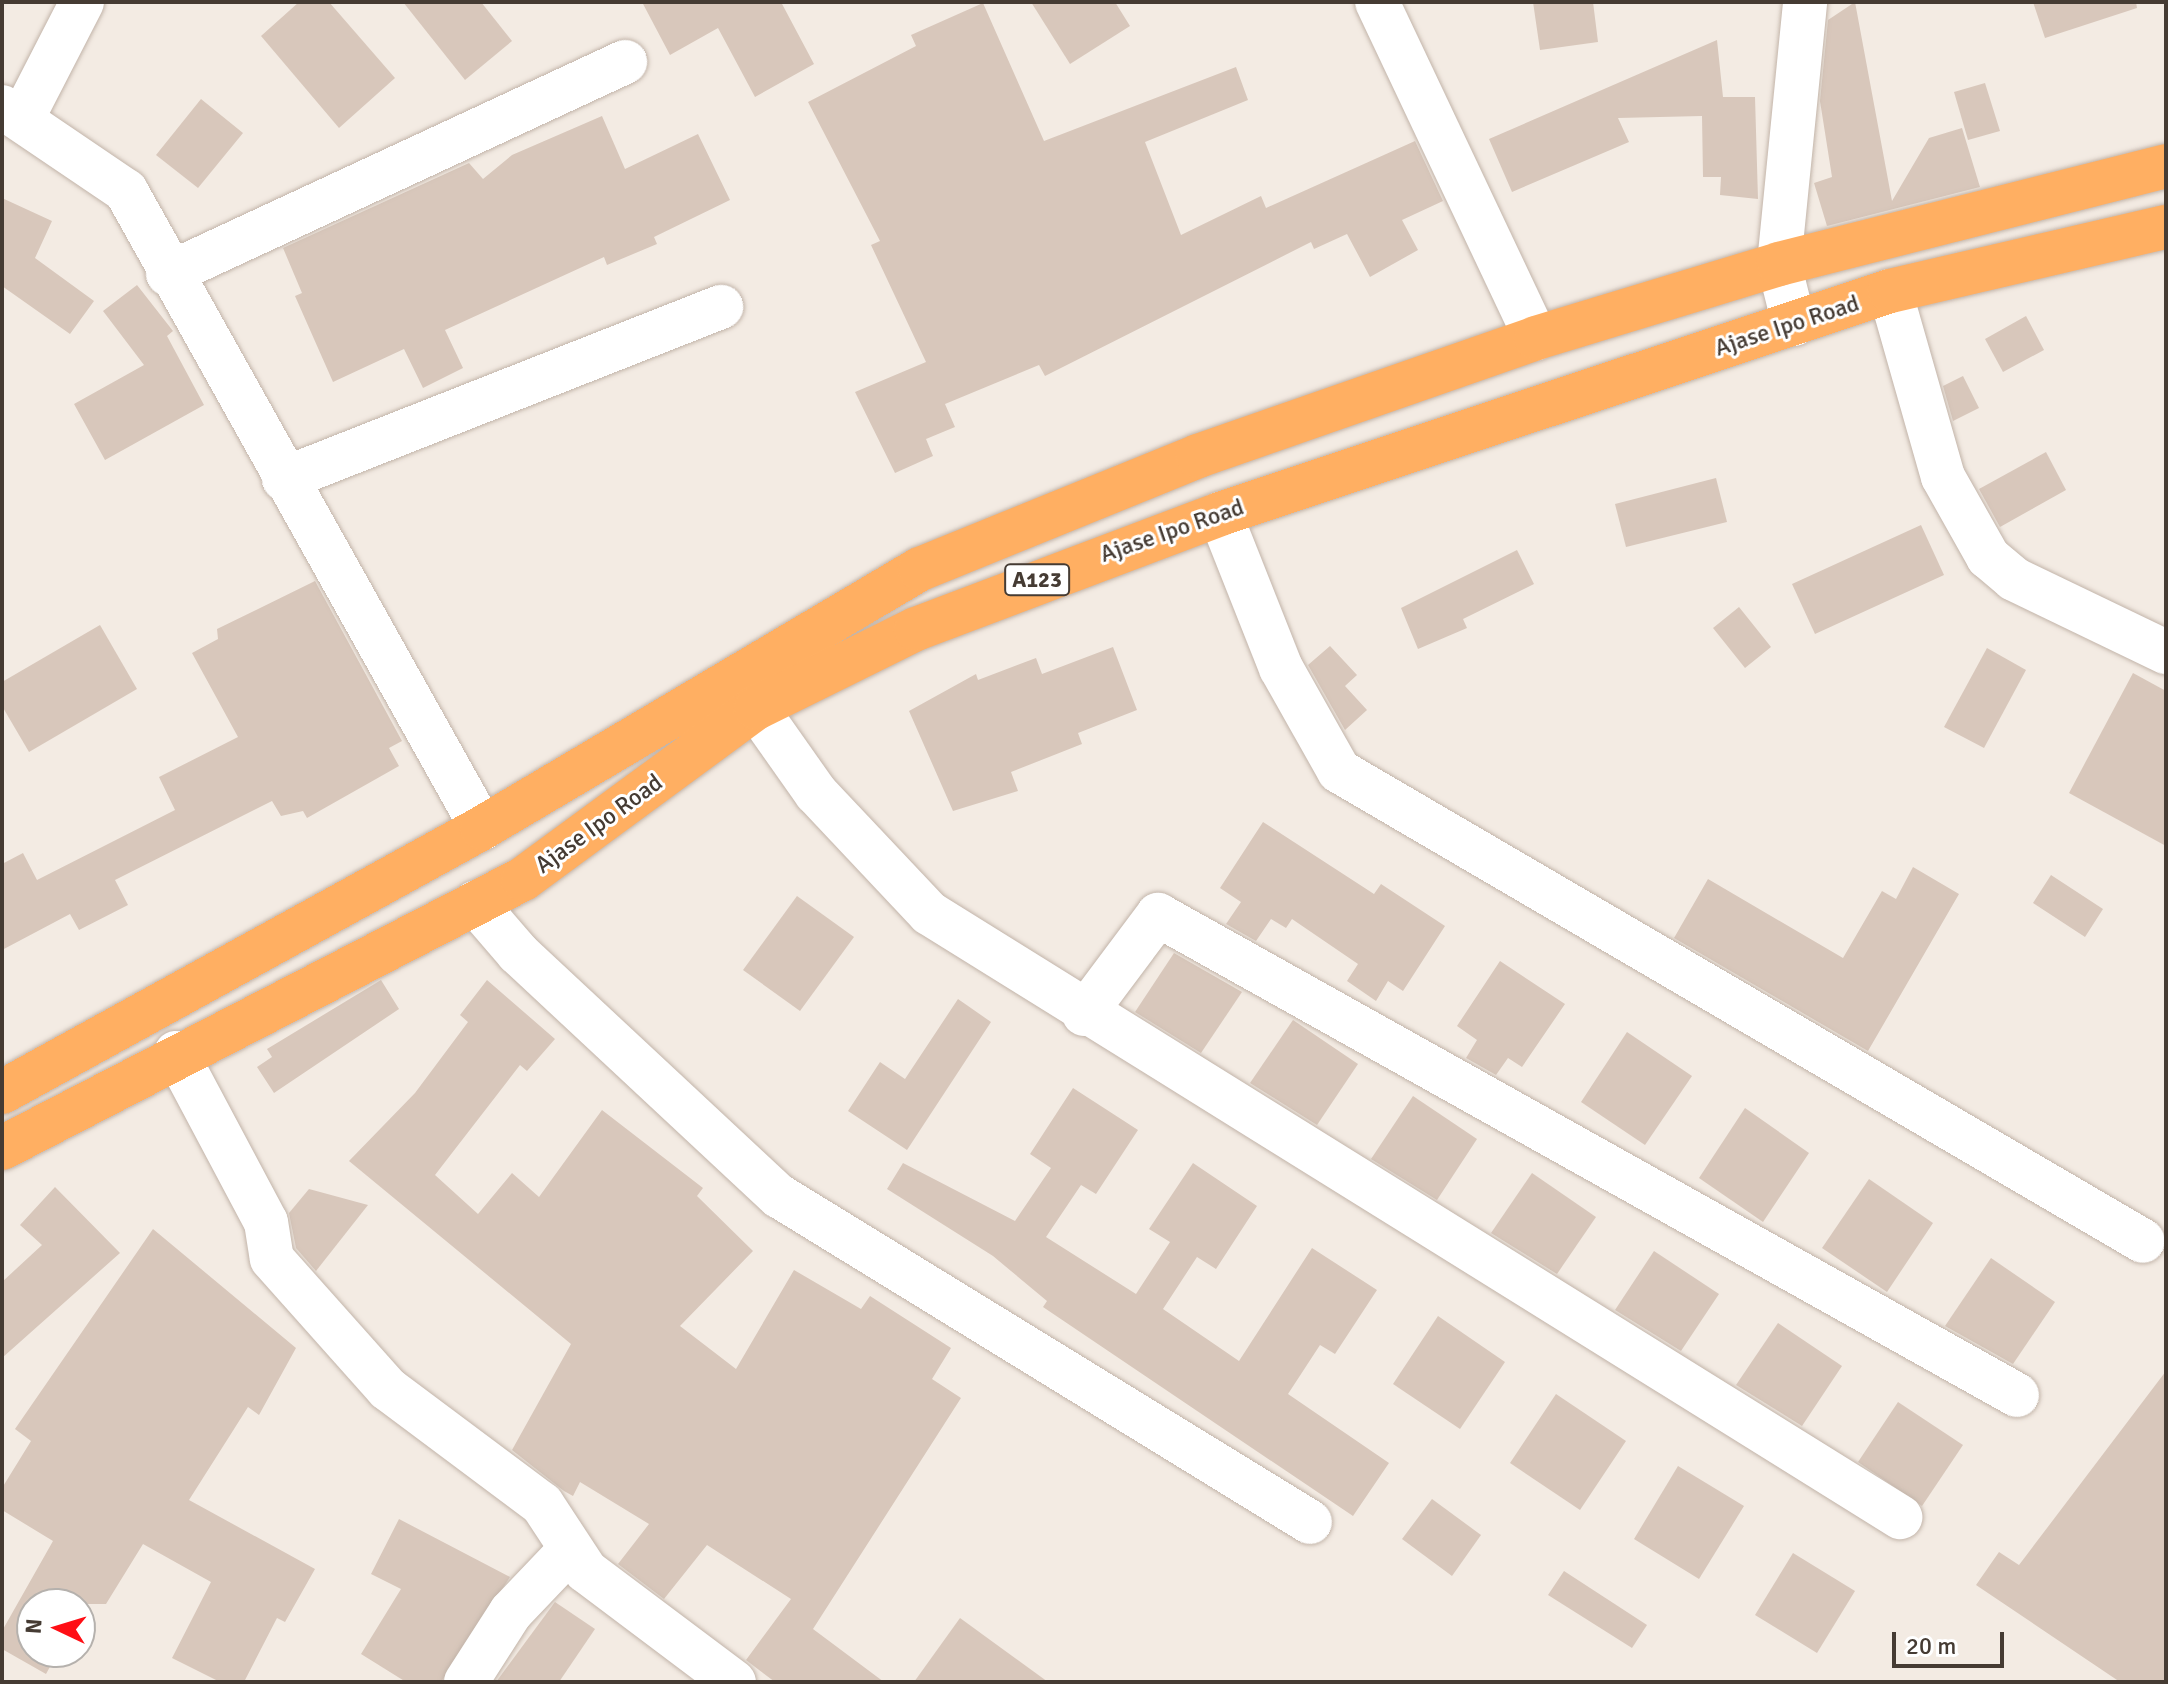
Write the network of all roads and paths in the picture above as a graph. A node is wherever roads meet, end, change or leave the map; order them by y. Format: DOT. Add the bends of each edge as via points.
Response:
graph roads {
  1 [pos="82,2"];
  2 [pos="1377,2"];
  3 [pos="1805,2"];
  4 [pos="625,62"];
  5 [pos="13,112"];
  6 [pos="2166,166"];
  7 [pos="2166,227"];
  8 [pos="1779,264"];
  9 [pos="168,274"];
  10 [pos="1890,291"];
  11 [pos="721,307"];
  12 [pos="1794,324"];
  13 [pos="1536,338"];
  14 [pos="284,479"];
  15 [pos="1220,514"];
  16 [pos="2166,652"];
  17 [pos="756,708"];
  18 [pos="482,828"];
  19 [pos="475,903"];
  20 [pos="1084,1014"];
  21 [pos="176,1053"];
  22 [pos="2,1092"];
  23 [pos="2,1148"];
  24 [pos="2143,1241"];
  25 [pos="2017,1395"];
  26 [pos="1900,1517"];
  27 [pos="1310,1522"];
  28 [pos="570,1550"];
  29 [pos="466,1682"];
  30 [pos="734,1682"];
  1 -- 5 [label="street"];
  2 -- 13 [label="street"];
  3 -- 8 [label="street"];
  4 -- 9 [label="street"];
  5 -- 9 [label="street" via="126,191"];
  6 -- 8 [label="highway, A123"];
  7 -- 10 [label="highway, Ajase Ipo Road / A123"];
  8 -- 12 [label="street"];
  8 -- 13 [label="highway, A123"];
  9 -- 14 [label="street"];
  10 -- 12 [label="highway, Ajase Ipo Road / A123"];
  10 -- 16 [label="street" via="1943,477 1988,557 2014,579"];
  11 -- 14 [label="street"];
  12 -- 15 [label="highway, Ajase Ipo Road / A123"];
  13 -- 18 [label="highway, A123" via="1198,456 920,569"];
  14 -- 18 [label="street"];
  15 -- 17 [label="highway, Ajase Ipo Road / A123" via="916,629"];
  15 -- 24 [label="street" via="1281,668 1339,771"];
  17 -- 19 [label="highway, Ajase Ipo Road / A123" via="523,879"];
  17 -- 20 [label="street" via="816,793 929,913"];
  18 -- 22 [label="highway, A123"];
  19 -- 21 [label="highway, Ajase Ipo Road / A123"];
  19 -- 27 [label="street" via="518,953 779,1196"];
  20 -- 25 [label="street" via="1158,915"];
  20 -- 26 [label="street"];
  21 -- 23 [label="highway, Ajase Ipo Road / A123"];
  21 -- 28 [label="street" via="266,1222 272,1259 388,1389 542,1504"];
  28 -- 29 [label="street" via="511,1612"];
  28 -- 30 [label="street" via="586,1571"];
}
